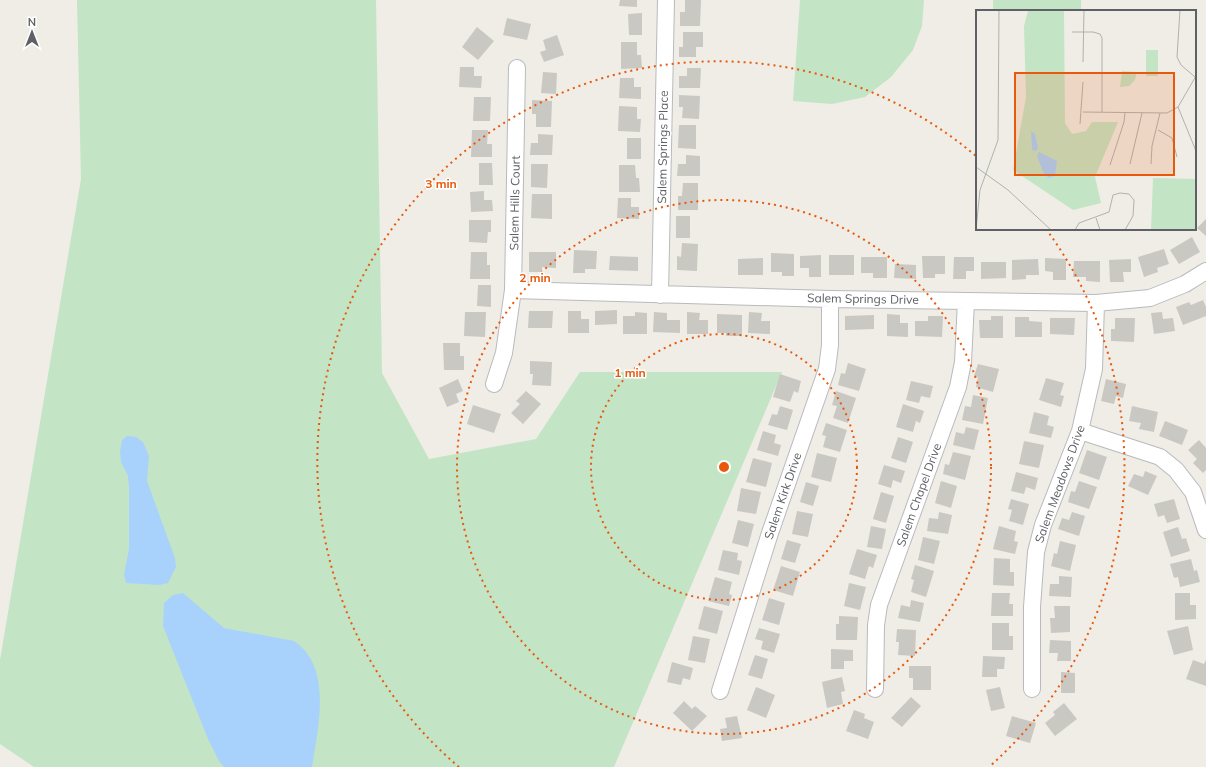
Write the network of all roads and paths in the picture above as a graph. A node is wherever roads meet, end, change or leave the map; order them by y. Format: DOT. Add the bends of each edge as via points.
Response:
graph roads {
  1 [pos="666,0"];
  2 [pos="517,68"];
  3 [pos="1206,271"];
  4 [pos="513,290"];
  5 [pos="660,295"];
  6 [pos="830,299"];
  7 [pos="966,301"];
  8 [pos="1096,303"];
  9 [pos="494,384"];
  10 [pos="1080,431"];
  11 [pos="1206,530"];
  12 [pos="875,690"];
  13 [pos="1032,690"];
  14 [pos="720,691"];
  1 -- 5 [label="street, Salem Springs Place"];
  2 -- 4 [label="street, Salem Hills Court"];
  3 -- 8 [label="street, Salem Springs Drive" via="1185,284 1150,298"];
  4 -- 5 [label="street, Salem Springs Drive"];
  4 -- 9 [label="street, Salem Hills Court" via="504,353"];
  5 -- 6 [label="street, Salem Springs Drive"];
  6 -- 7 [label="street, Salem Springs Drive"];
  6 -- 14 [label="street, Salem Kirk Drive" via="827,369 770,533"];
  7 -- 8 [label="street, Salem Springs Drive"];
  7 -- 12 [label="street, Salem Chapel Drive" via="963,362 958,387 879,605 876,625"];
  8 -- 10 [label="street, Salem Meadows Drive" via="1094,369"];
  10 -- 11 [label="street" via="1160,457 1176,470 1193,492"];
  10 -- 13 [label="street, Salem Meadows Drive" via="1043,525 1036,552 1032,607"];
}
